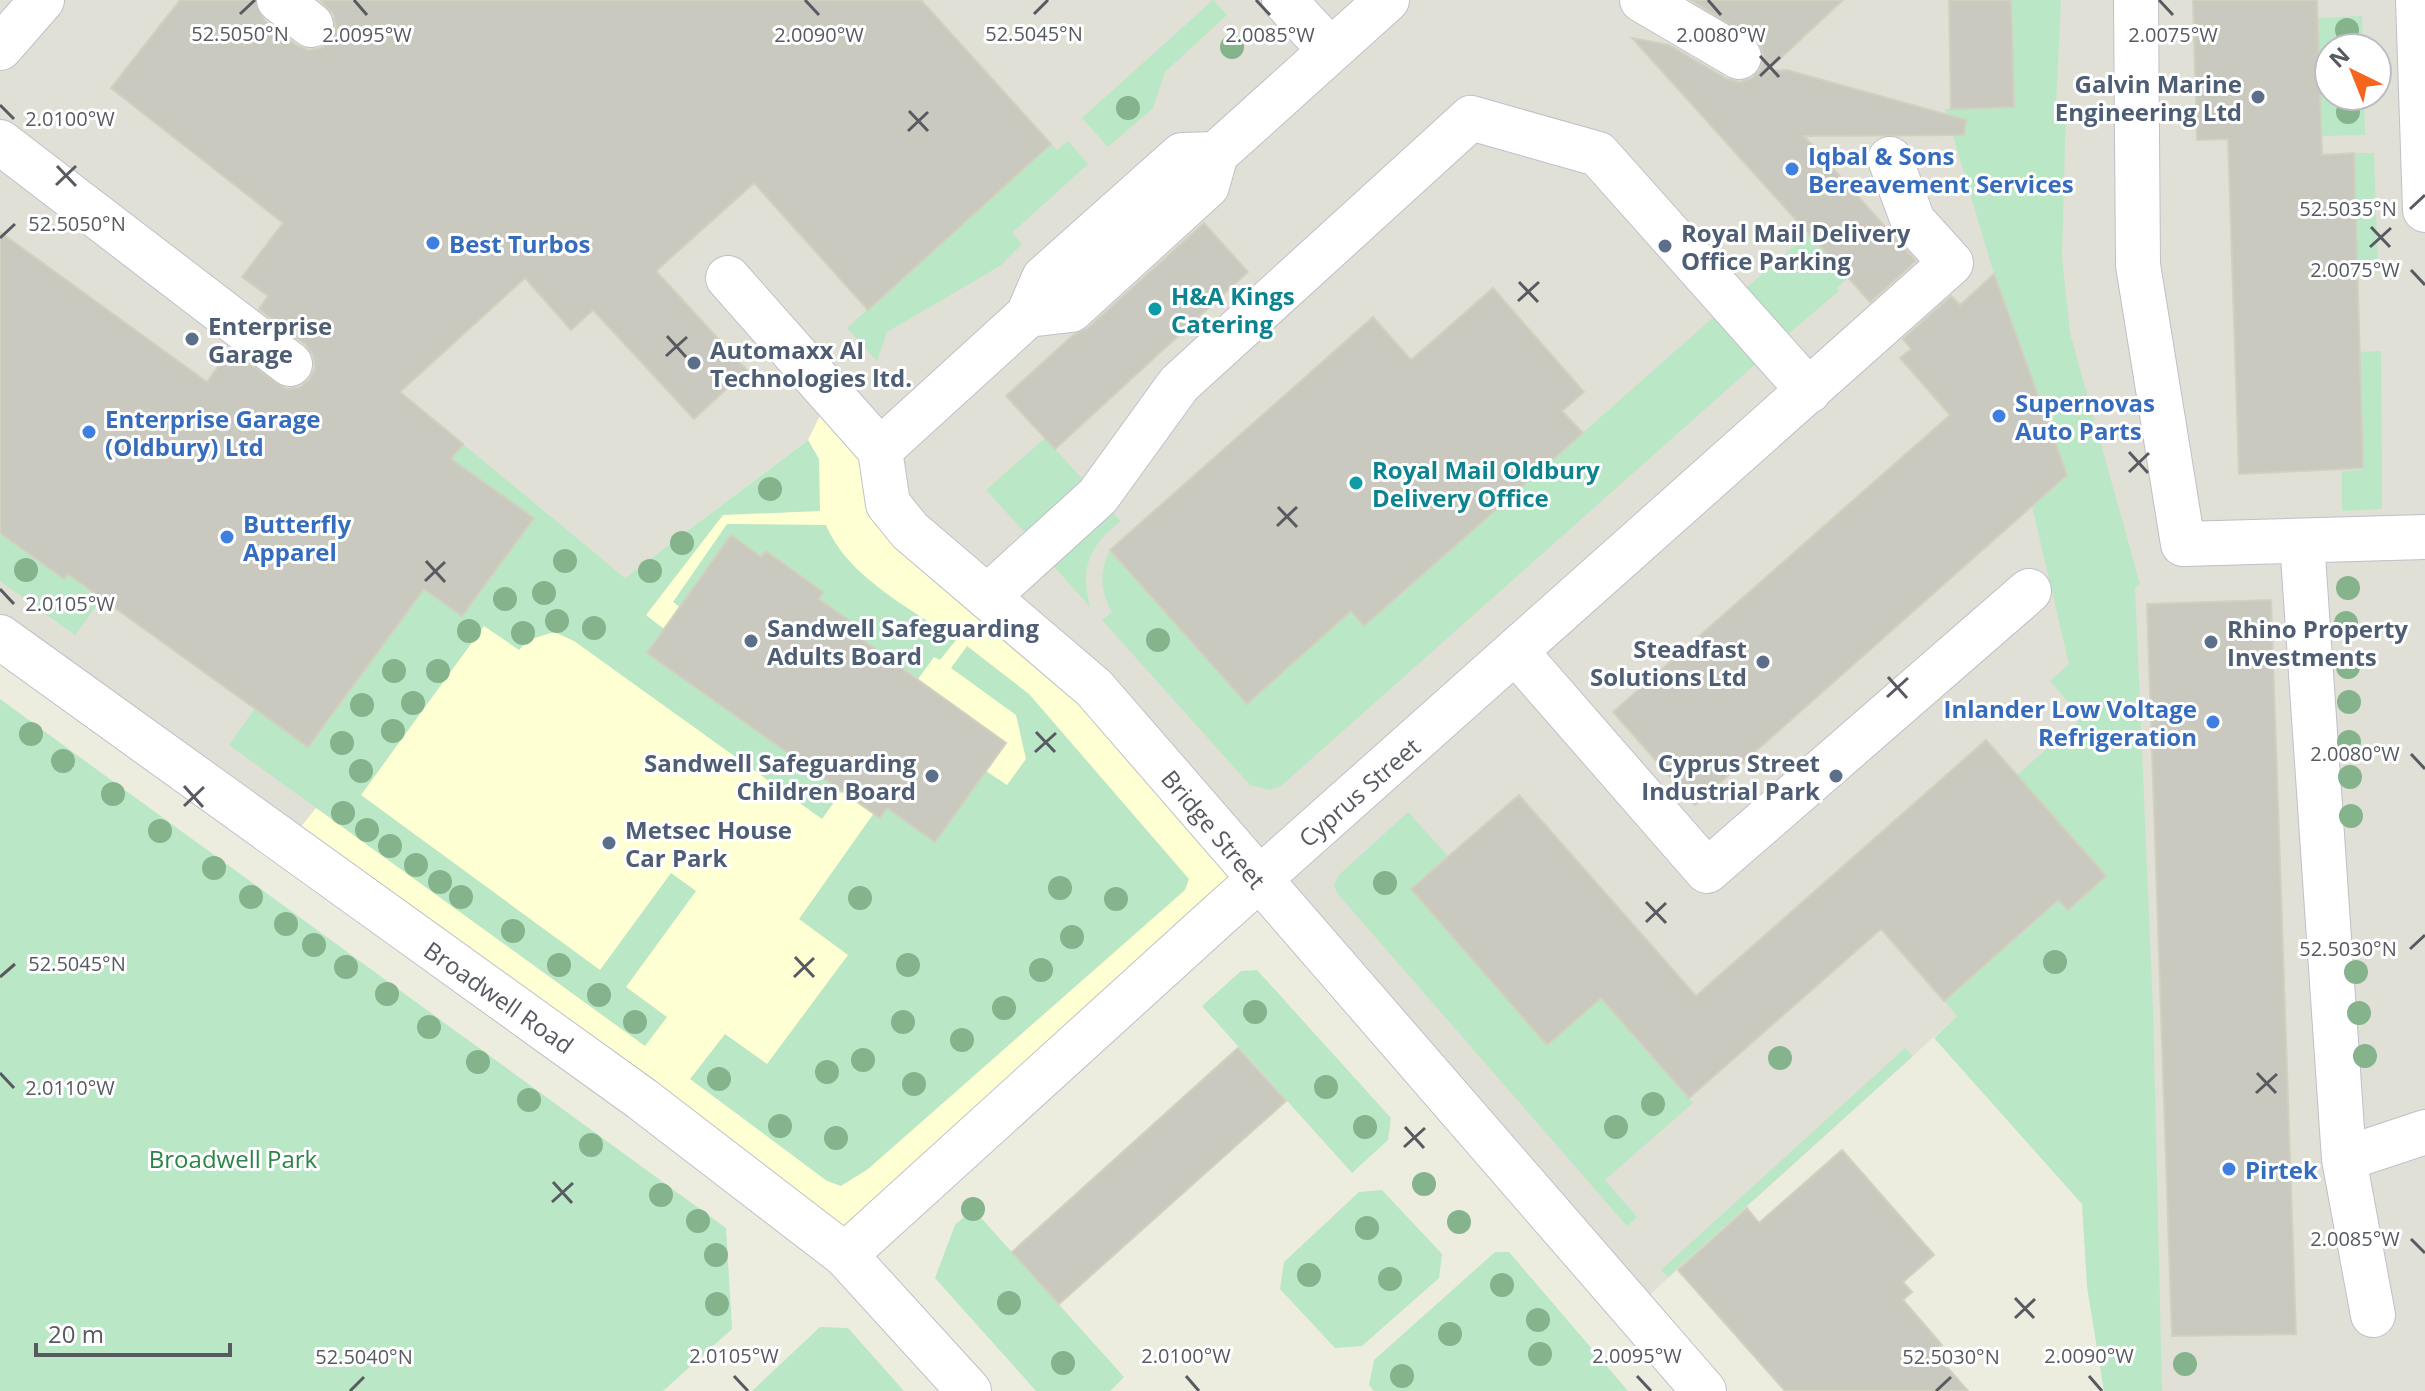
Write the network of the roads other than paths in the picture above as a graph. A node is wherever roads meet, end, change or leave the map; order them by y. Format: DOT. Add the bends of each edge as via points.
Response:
graph roads {
  1 [pos="42,0"];
  2 [pos="1284,0"];
  3 [pos="1387,0"];
  4 [pos="1642,0"];
  5 [pos="2136,0"];
  6 [pos="2418,0"];
  7 [pos="0,48"];
  8 [pos="1330,50"];
  9 [pos="1739,57"];
  10 [pos="0,142"];
  11 [pos="1890,159"];
  12 [pos="2425,210"];
  13 [pos="728,278"];
  14 [pos="290,364"];
  15 [pos="1809,391"];
  16 [pos="880,450"];
  17 [pos="2425,537"];
  18 [pos="2302,541"];
  19 [pos="2029,591"];
  20 [pos="987,597"];
  21 [pos="0,637"];
  22 [pos="1516,652"];
  23 [pos="1258,880"];
  24 [pos="2425,1132"];
  25 [pos="2344,1159"];
  26 [pos="845,1255"];
  27 [pos="2373,1315"];
  28 [pos="969,1391"];
  29 [pos="1704,1391"];
  1 -- 7 [label="street"];
  2 -- 8 [label="street"];
  3 -- 8 [label="street"];
  4 -- 9 [label="street"];
  5 -- 18 [label="street" via="2138,265 2183,544"];
  6 -- 12 [label="street"];
  8 -- 16 [label="street" via="1216,154 1207,186 1071,310 1028,315"];
  10 -- 14 [label="street"];
  11 -- 15 [label="street, Cyprus Street" via="1913,221 1951,263"];
  13 -- 16 [label="street"];
  15 -- 20 [label="street" via="1598,154 1471,118 1179,384 1098,496"];
  15 -- 22 [label="street, Cyprus Street"];
  16 -- 20 [label="street, Bridge Street" via="888,504 910,531"];
  17 -- 18 [label="street"];
  18 -- 25 [label="street"];
  19 -- 22 [label="street" via="1707,871"];
  20 -- 23 [label="street, Bridge Street" via="1094,688"];
  21 -- 26 [label="street, Broadwell Road" via="642,1099"];
  22 -- 23 [label="street, Cyprus Street"];
  23 -- 26 [label="street, Cyprus Street"];
  23 -- 29 [label="street, Bridge Street"];
  24 -- 25 [label="street"];
  25 -- 27 [label="street"];
  26 -- 28 [label="street, Broadwell Road"];
}
